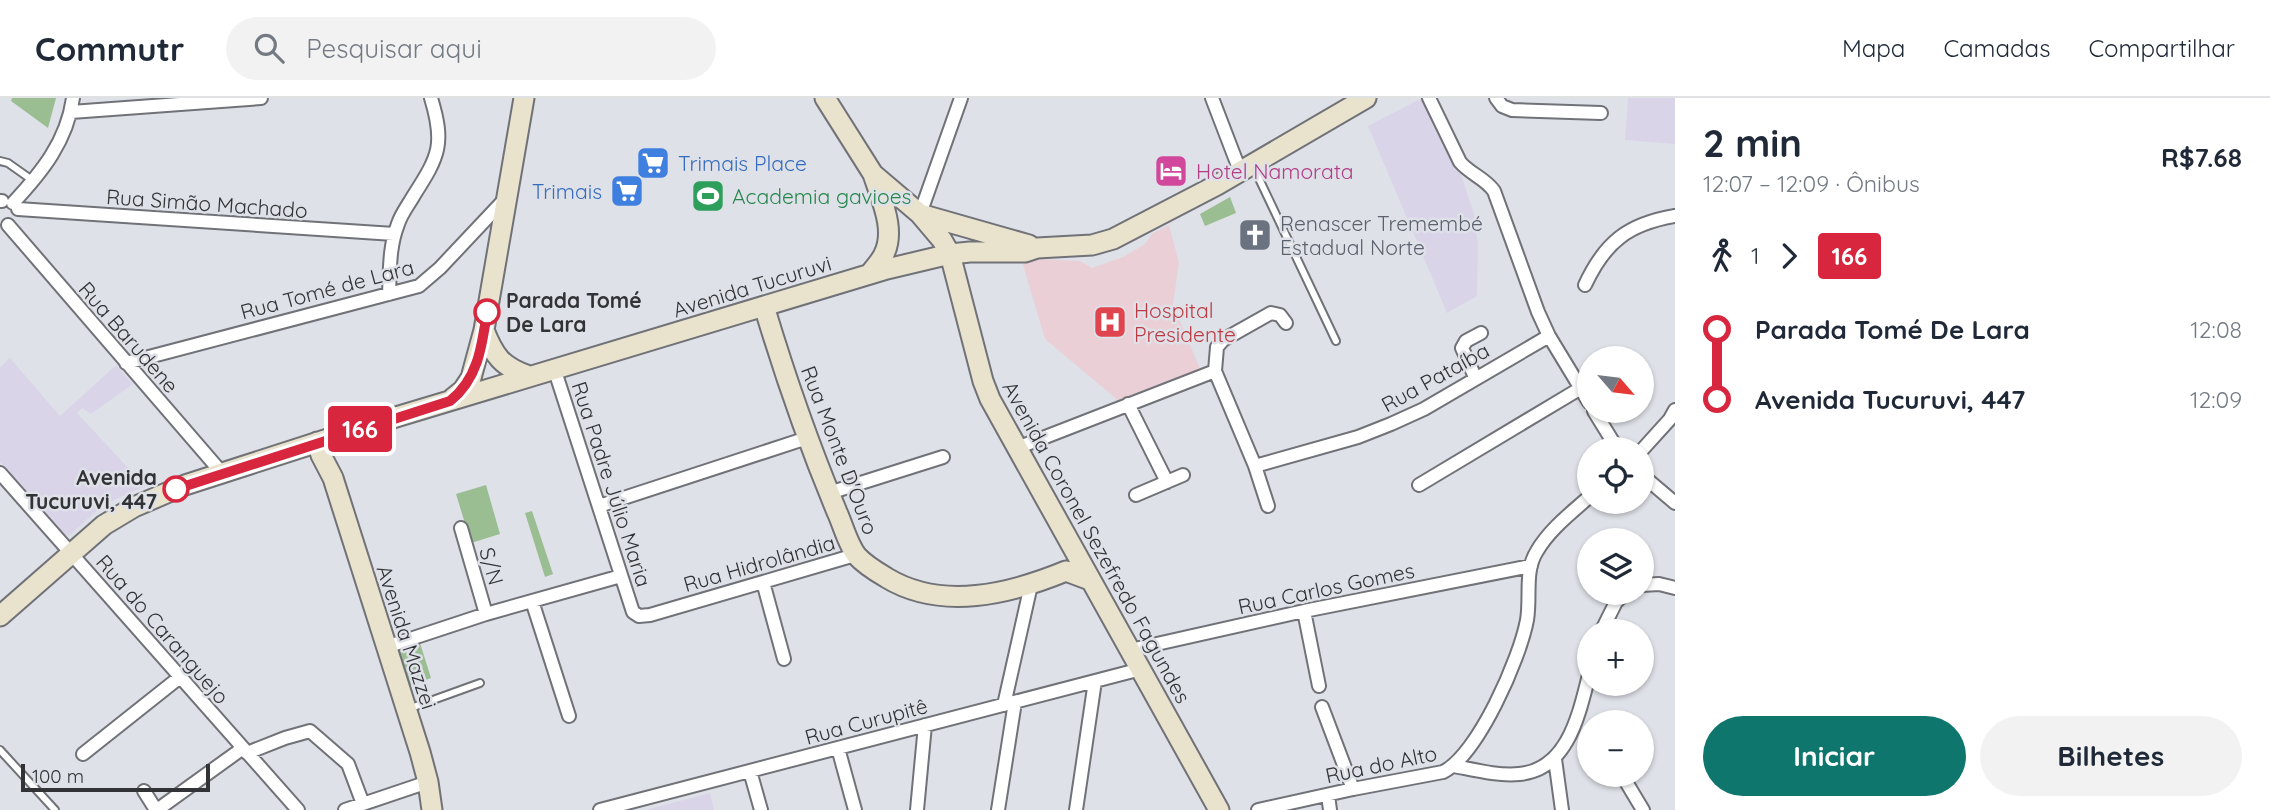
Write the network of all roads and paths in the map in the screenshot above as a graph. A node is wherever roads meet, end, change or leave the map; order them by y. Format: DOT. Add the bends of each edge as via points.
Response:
graph roads {
  1 [pos="261,98"];
  2 [pos="431,98"];
  3 [pos="524,98"];
  4 [pos="825,98"];
  5 [pos="961,98"];
  6 [pos="1212,98"];
  7 [pos="1366,98"];
  8 [pos="1429,98"];
  9 [pos="1496,98"];
  10 [pos="72,105"];
  11 [pos="1601,113"];
  12 [pos="0,161"];
  13 [pos="1246,168"];
  14 [pos="873,173"];
  15 [pos="34,181"];
  16 [pos="505,198"];
  17 [pos="6,203"];
  18 [pos="920,215"];
  19 [pos="1675,216"];
  20 [pos="4,224"];
  21 [pos="394,234"];
  22 [pos="1037,248"];
  23 [pos="950,254"];
  24 [pos="870,274"];
  25 [pos="1585,285"];
  26 [pos="389,294"];
  27 [pos="764,306"];
  28 [pos="1286,323"];
  29 [pos="484,330"];
  30 [pos="1481,332"];
  31 [pos="1549,335"];
  32 [pos="1336,341"];
  33 [pos="125,363"];
  34 [pos="554,368"];
  35 [pos="1215,371"];
  36 [pos="528,376"];
  37 [pos="1475,377"];
  38 [pos="1577,381"];
  39 [pos="1577,390"];
  40 [pos="450,401"];
  41 [pos="1128,404"];
  42 [pos="1675,410"];
  43 [pos="1654,437"];
  44 [pos="807,438"];
  45 [pos="325,440"];
  46 [pos="1017,448"];
  47 [pos="943,457"];
  48 [pos="1255,466"];
  49 [pos="0,473"];
  50 [pos="222,473"];
  51 [pos="1183,475"];
  52 [pos="1167,482"];
  53 [pos="1419,485"];
  54 [pos="1654,485"];
  55 [pos="829,493"];
  56 [pos="1136,495"];
  57 [pos="1675,503"];
  58 [pos="599,506"];
  59 [pos="1268,506"];
  60 [pos="1577,508"];
  61 [pos="461,528"];
  62 [pos="1075,552"];
  63 [pos="71,553"];
  64 [pos="855,555"];
  65 [pos="1531,566"];
  66 [pos="1066,571"];
  67 [pos="621,576"];
  68 [pos="1090,580"];
  69 [pos="763,582"];
  70 [pos="1031,584"];
  71 [pos="1654,584"];
  72 [pos="1675,588"];
  73 [pos="532,601"];
  74 [pos="1304,611"];
  75 [pos="633,612"];
  76 [pos="486,614"];
  77 [pos="0,616"];
  78 [pos="386,647"];
  79 [pos="1130,650"];
  80 [pos="784,659"];
  81 [pos="1141,669"];
  82 [pos="180,677"];
  83 [pos="1096,681"];
  84 [pos="480,682"];
  85 [pos="1319,686"];
  86 [pos="1583,696"];
  87 [pos="1009,703"];
  88 [pos="1322,707"];
  89 [pos="1580,708"];
  90 [pos="406,710"];
  91 [pos="569,716"];
  92 [pos="925,725"];
  93 [pos="838,748"];
  94 [pos="0,750"];
  95 [pos="245,751"];
  96 [pos="83,754"];
  97 [pos="1555,759"];
  98 [pos="1454,766"];
  99 [pos="750,771"];
  100 [pos="428,782"];
  101 [pos="1629,787"];
  102 [pos="1353,789"];
  103 [pos="144,791"];
  104 [pos="1328,795"];
  105 [pos="363,803"];
  106 [pos="54,810"];
  107 [pos="157,810"];
  108 [pos="298,810"];
  109 [pos="345,810"];
  110 [pos="432,810"];
  111 [pos="600,810"];
  112 [pos="761,810"];
  113 [pos="855,810"];
  114 [pos="917,810"];
  115 [pos="998,810"];
  116 [pos="1076,810"];
  117 [pos="1219,810"];
  118 [pos="1258,810"];
  119 [pos="1330,810"];
  120 [pos="1562,810"];
  121 [pos="1643,810"];
  1 -- 10 [label="street"];
  2 -- 21 [label="street" via="440,139 437,153"];
  3 -- 16 [label="main road"];
  4 -- 14 [label="main road"];
  5 -- 18 [label="street"];
  6 -- 13 [label="street"];
  7 -- 13 [label="main road, Avenida Tucuruvi"];
  8 -- 31 [label="street" via="1460,162 1494,191"];
  9 -- 11 [label="street" via="1512,110"];
  10 -- 15 [label="street" via="65,131"];
  12 -- 15 [label="lane"];
  13 -- 22 [label="main road, Avenida Tucuruvi" via="1113,239"];
  13 -- 32 [label="lane"];
  14 -- 18 [label="main road, Avenida Coronel Sezefredo Fagundes"];
  14 -- 24 [label="main road" via="888,234 883,256"];
  15 -- 17 [label="street"];
  16 -- 26 [label="street, Rua Tomé de Lara" via="428,281"];
  16 -- 29 [label="main road"];
  17 -- 20 [label="street" via="15,221"];
  17 -- 21 [label="street, Rua Simão Machado"];
  18 -- 22 [label="main road"];
  18 -- 23 [label="main road, Avenida Coronel Sezefredo Fagundes"];
  19 -- 25 [label="street" via="1651,221 1620,236 1594,266"];
  20 -- 33 [label="street, Rua Barudene"];
  21 -- 26 [label="street"];
  22 -- 23 [label="main road, Avenida Tucuruvi"];
  23 -- 24 [label="main road, Avenida Tucuruvi"];
  23 -- 46 [label="main road, Avenida Coronel Sezefredo Fagundes" via="983,381"];
  24 -- 27 [label="main road, Avenida Tucuruvi"];
  26 -- 33 [label="street, Rua Tomé de Lara"];
  27 -- 34 [label="main road, Avenida Tucuruvi"];
  27 -- 44 [label="main road, Rua Monte D'Ouro"];
  28 -- 35 [label="street" via="1271,313 1223,340 1217,347"];
  29 -- 36 [label="main road" via="499,360"];
  29 -- 40 [label="main road" via="468,384"];
  30 -- 37 [label="street" via="1462,348"];
  31 -- 37 [label="street, Rua Pataíba"];
  31 -- 38 [label="street"];
  33 -- 50 [label="street, Rua Barudene"];
  34 -- 36 [label="main road, Avenida Tucuruvi"];
  34 -- 58 [label="street, Rua Padre Júlio Maria"];
  35 -- 41 [label="street"];
  35 -- 48 [label="street"];
  36 -- 40 [label="main road, Avenida Tucuruvi"];
  37 -- 48 [label="street, Rua Pataíba" via="1424,409 1359,437"];
  39 -- 53 [label="street"];
  40 -- 45 [label="main road, Avenida Tucuruvi"];
  41 -- 46 [label="street"];
  41 -- 52 [label="street"];
  42 -- 43 [label="street"];
  44 -- 55 [label="main road, Rua Monte D'Ouro"];
  44 -- 58 [label="street"];
  45 -- 50 [label="main road, Avenida Tucuruvi"];
  45 -- 78 [label="main road, Avenida Mazzei" via="321,455 333,478"];
  46 -- 62 [label="main road, Avenida Coronel Sezefredo Fagundes"];
  47 -- 55 [label="street"];
  48 -- 59 [label="street"];
  49 -- 63 [label="street, Rua do Caranguejo"];
  50 -- 63 [label="main road, Avenida Tucuruvi" via="134,507"];
  51 -- 52 [label="street"];
  52 -- 56 [label="street"];
  54 -- 57 [label="street"];
  55 -- 64 [label="main road, Rua Monte D'Ouro"];
  58 -- 67 [label="street, Rua Padre Júlio Maria"];
  60 -- 65 [label="street, Rua do Alto" via="1550,533"];
  61 -- 76 [label="street, S/N"];
  62 -- 66 [label="main road"];
  62 -- 68 [label="main road, Avenida Coronel Sezefredo Fagundes"];
  63 -- 77 [label="main road, Avenida Tucuruvi"];
  63 -- 82 [label="street, Rua do Caranguejo"];
  64 -- 69 [label="street, Rua Hidrolândia"];
  64 -- 70 [label="main road, Rua Monte D'Ouro" via="899,586 927,595 959,597"];
  65 -- 74 [label="street, Rua Carlos Gomes"];
  65 -- 98 [label="street, Rua do Alto" via="1527,620 1517,652 1495,703"];
  66 -- 68 [label="main road"];
  66 -- 70 [label="main road, Rua Monte D'Ouro"];
  67 -- 73 [label="street"];
  67 -- 75 [label="street, Rua Padre Júlio Maria"];
  68 -- 79 [label="main road, Avenida Coronel Sezefredo Fagundes"];
  69 -- 75 [label="street, Rua Hidrolândia" via="650,615"];
  69 -- 80 [label="street"];
  70 -- 87 [label="street"];
  71 -- 72 [label="street"];
  73 -- 76 [label="street"];
  73 -- 91 [label="street"];
  74 -- 79 [label="street, Rua Carlos Gomes"];
  74 -- 85 [label="street"];
  76 -- 78 [label="street"];
  78 -- 90 [label="main road, Avenida Mazzei"];
  79 -- 81 [label="main road, Avenida Coronel Sezefredo Fagundes"];
  81 -- 83 [label="street, Rua Curupitê"];
  81 -- 117 [label="main road, Avenida Coronel Sezefredo Fagundes"];
  82 -- 95 [label="street, Rua do Caranguejo"];
  82 -- 96 [label="street"];
  83 -- 87 [label="street, Rua Curupitê"];
  83 -- 116 [label="street"];
  84 -- 90 [label="lane"];
  86 -- 89 [label="street"];
  87 -- 92 [label="street, Rua Curupitê"];
  87 -- 115 [label="street"];
  88 -- 102 [label="street"];
  89 -- 97 [label="street"];
  90 -- 100 [label="main road, Avenida Mazzei"];
  92 -- 93 [label="street, Rua Curupitê"];
  92 -- 114 [label="street"];
  93 -- 99 [label="street, Rua Curupitê"];
  93 -- 113 [label="street"];
  94 -- 106 [label="lane"];
  95 -- 105 [label="street" via="310,731 348,764"];
  95 -- 107 [label="street"];
  95 -- 108 [label="street, Rua do Caranguejo"];
  97 -- 98 [label="street" via="1517,775"];
  97 -- 120 [label="street"];
  98 -- 102 [label="street, Rua do Alto"];
  99 -- 111 [label="street, Rua Curupitê"];
  99 -- 112 [label="street"];
  100 -- 105 [label="street"];
  100 -- 110 [label="main road, Avenida Mazzei"];
  101 -- 121 [label="street"];
  102 -- 104 [label="street, Rua do Alto"];
  103 -- 107 [label="street"];
  104 -- 118 [label="street, Rua do Alto"];
  104 -- 119 [label="street"];
  105 -- 109 [label="street"];
}
